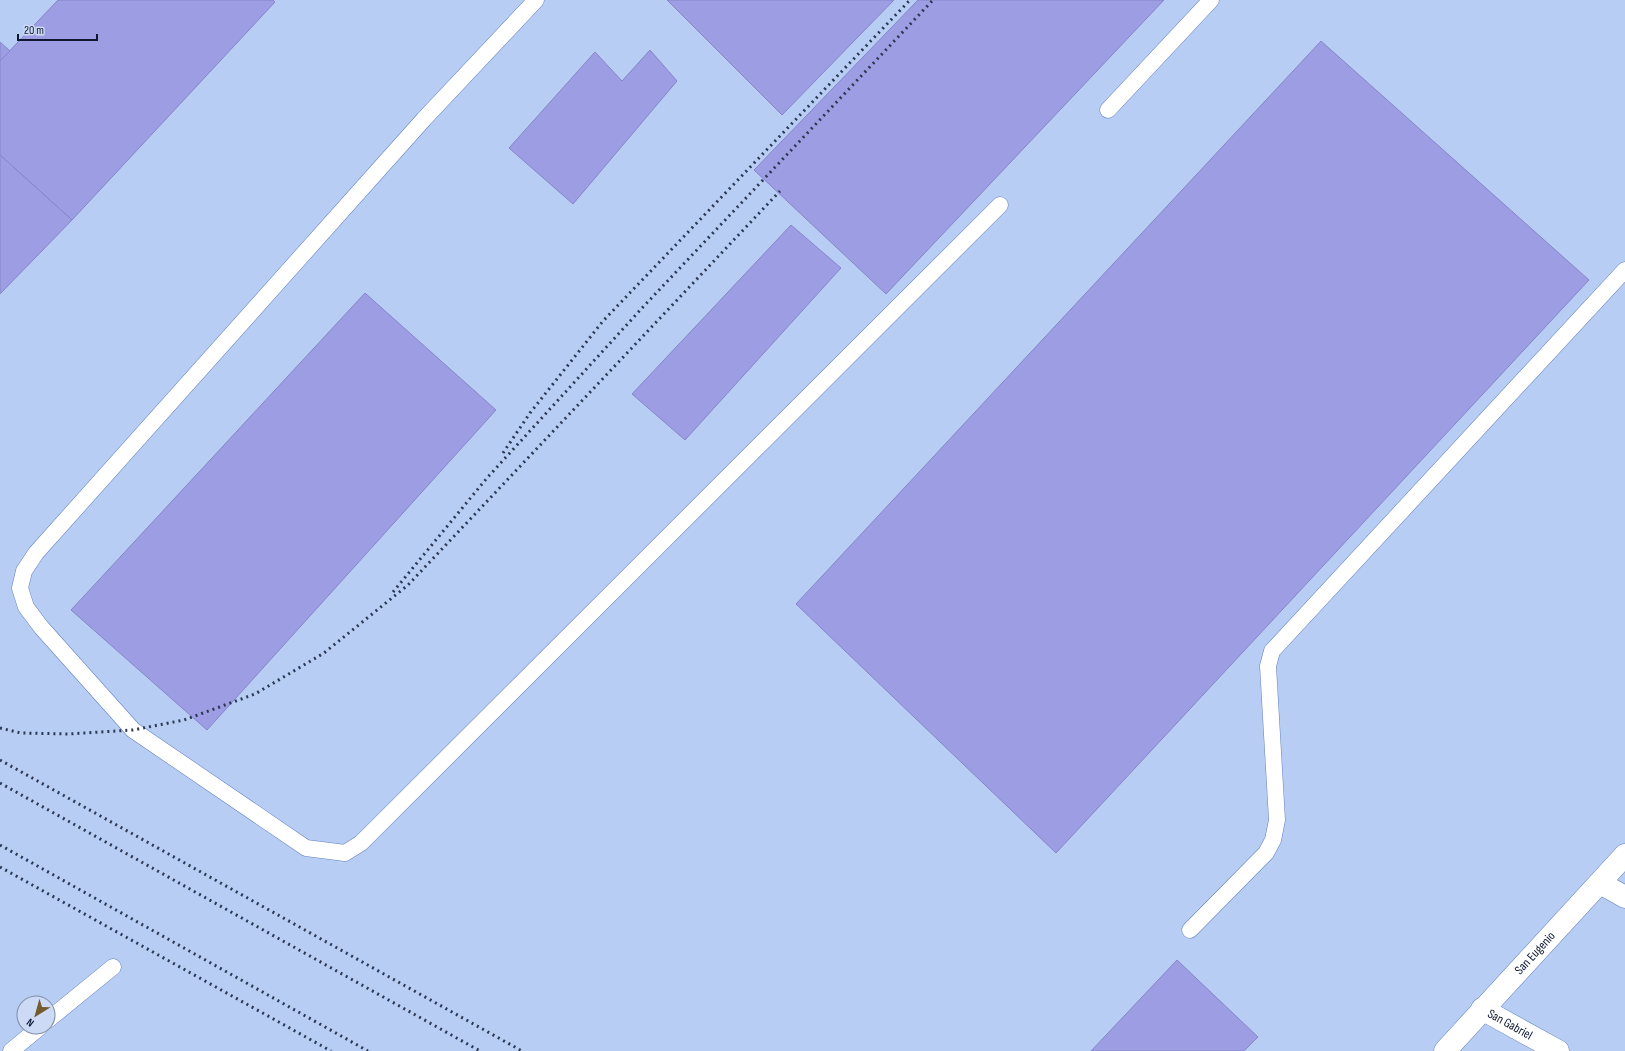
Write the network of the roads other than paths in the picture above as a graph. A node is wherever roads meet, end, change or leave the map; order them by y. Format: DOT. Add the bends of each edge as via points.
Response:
graph roads {
  1 [pos="536,0"];
  2 [pos="1211,0"];
  3 [pos="1108,110"];
  4 [pos="1000,204"];
  5 [pos="1625,270"];
  6 [pos="1625,855"];
  7 [pos="1600,883"];
  8 [pos="1625,897"];
  9 [pos="1190,930"];
  10 [pos="113,967"];
  11 [pos="1482,1009"];
  12 [pos="56,1013"];
  13 [pos="30,1035"];
  14 [pos="11,1051"];
  15 [pos="1445,1051"];
  16 [pos="1558,1051"];
  1 -- 4 [label="lane" via="419,125 41,547 24,571 20,588 26,607 133,730 306,848 345,853 361,844"];
  2 -- 3 [label="lane"];
  5 -- 9 [label="lane" via="1272,651 1268,666 1277,820 1273,840 1266,853"];
  6 -- 7 [label="street, San Eugenio"];
  7 -- 8 [label="street"];
  7 -- 11 [label="street, San Eugenio"];
  10 -- 12 [label="lane"];
  11 -- 15 [label="street, San Eugenio"];
  11 -- 16 [label="street, San Gabriel"];
  13 -- 14 [label="lane"];
}
